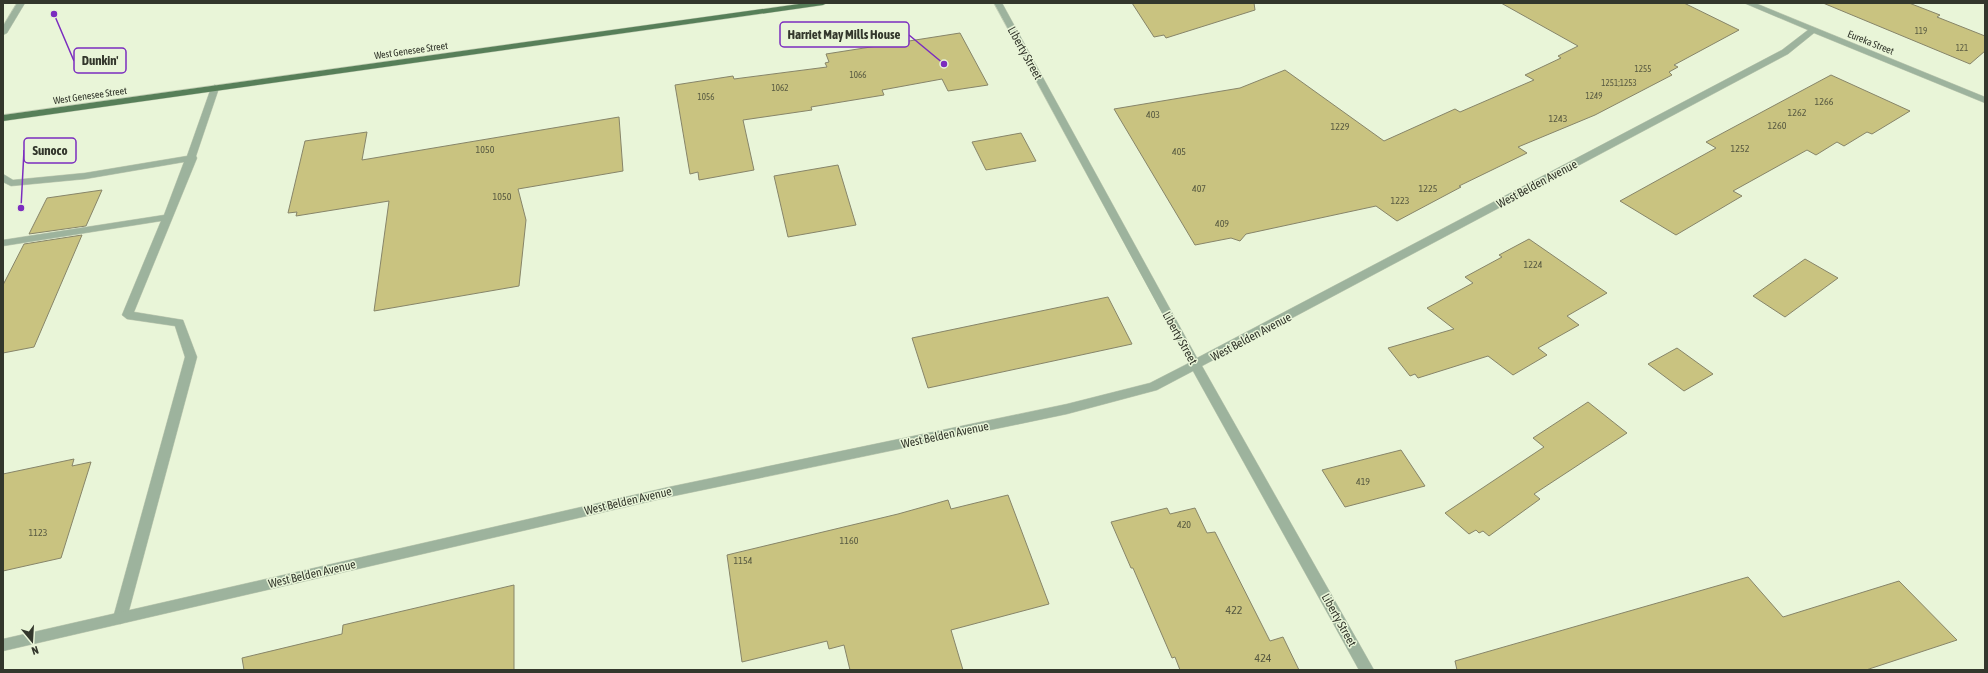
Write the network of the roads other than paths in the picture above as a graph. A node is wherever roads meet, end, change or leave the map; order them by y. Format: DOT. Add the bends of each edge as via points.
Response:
graph roads {
  1 [pos="21,3"];
  2 [pos="823,3"];
  3 [pos="998,3"];
  4 [pos="1748,3"];
  5 [pos="1813,30"];
  6 [pos="3,33"];
  7 [pos="215,88"];
  8 [pos="1985,100"];
  9 [pos="3,118"];
  10 [pos="192,158"];
  11 [pos="3,177"];
  12 [pos="169,217"];
  13 [pos="3,243"];
  14 [pos="1196,366"];
  15 [pos="120,618"];
  16 [pos="3,645"];
  17 [pos="1367,670"];
  1 -- 6 [label="street"];
  2 -- 7 [label="main road, West Genesee Street"];
  3 -- 14 [label="street, Liberty Street"];
  4 -- 5 [label="street, Eureka Street"];
  5 -- 8 [label="street, Eureka Street"];
  5 -- 14 [label="street, West Belden Avenue" via="1785,52"];
  7 -- 9 [label="main road, West Genesee Street"];
  7 -- 10 [label="street"];
  10 -- 11 [label="street" via="86,176 11,183"];
  10 -- 12 [label="street"];
  12 -- 13 [label="street"];
  12 -- 15 [label="street" via="127,315 179,323 191,357"];
  14 -- 15 [label="street, West Belden Avenue" via="1153,387 1067,409 669,492"];
  14 -- 17 [label="street, Liberty Street"];
  15 -- 16 [label="street, West Belden Avenue"];
}
